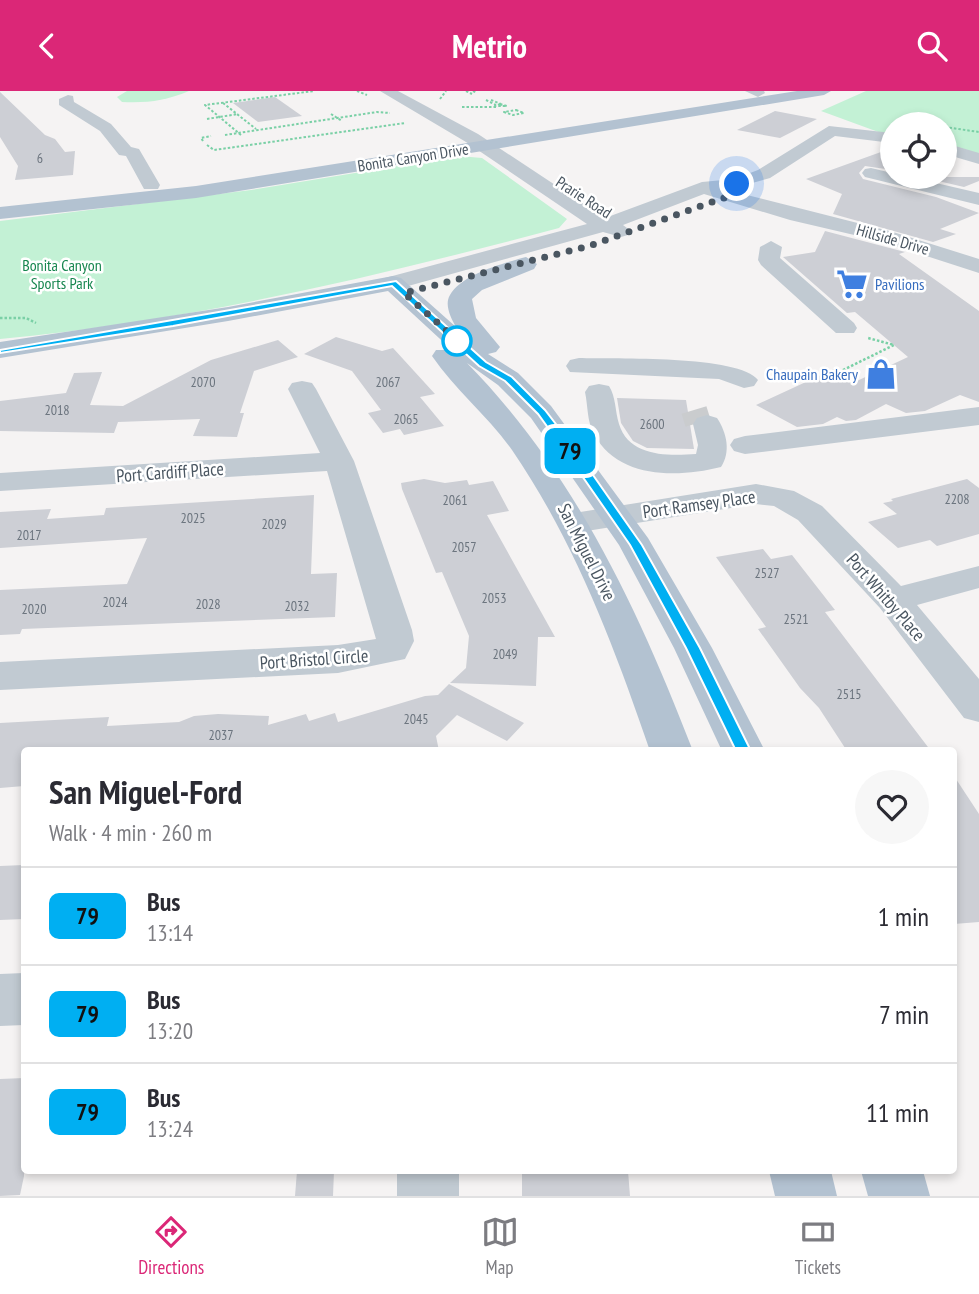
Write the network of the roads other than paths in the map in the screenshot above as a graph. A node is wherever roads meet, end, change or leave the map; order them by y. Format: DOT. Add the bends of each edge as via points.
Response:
graph roads {
  1 [pos="387,91"];
  2 [pos="409,91"];
  3 [pos="824,91"];
  4 [pos="760,92"];
  5 [pos="74,104"];
  6 [pos="880,136"];
  7 [pos="487,141"];
  8 [pos="125,151"];
  9 [pos="957,152"];
  10 [pos="979,159"];
  11 [pos="871,173"];
  12 [pos="151,185"];
  13 [pos="131,188"];
  14 [pos="731,193"];
  15 [pos="979,199"];
  16 [pos="0,201"];
  17 [pos="0,213"];
  18 [pos="616,226"];
  19 [pos="979,242"];
  20 [pos="771,247"];
  21 [pos="944,254"];
  22 [pos="526,264"];
  23 [pos="979,266"];
  24 [pos="389,290"];
  25 [pos="854,332"];
  26 [pos="0,350"];
  27 [pos="0,365"];
  28 [pos="579,366"];
  29 [pos="502,375"];
  30 [pos="744,380"];
  31 [pos="302,389"];
  32 [pos="599,391"];
  33 [pos="979,416"];
  34 [pos="702,417"];
  35 [pos="745,445"];
  36 [pos="339,461"];
  37 [pos="0,482"];
  38 [pos="783,498"];
  39 [pos="616,516"];
  40 [pos="574,523"];
  41 [pos="979,577"];
  42 [pos="893,600"];
  43 [pos="0,676"];
  44 [pos="979,707"];
  45 [pos="671,747"];
  46 [pos="742,747"];
  47 [pos="21,999"];
  48 [pos="0,1000"];
  49 [pos="428,1174"];
  50 [pos="801,1174"];
  51 [pos="893,1174"];
  52 [pos="428,1196"];
  53 [pos="806,1196"];
  54 [pos="899,1196"];
  1 -- 7 [label="street"];
  2 -- 7 [label="street"];
  3 -- 7 [label="main road, Bonita Canyon Drive"];
  4 -- 7 [label="main road, Bonita Canyon Drive"];
  5 -- 8 [label="street" via="112,131"];
  6 -- 14 [label="street" via="833,130"];
  7 -- 12 [label="main road, Bonita Canyon Drive"];
  7 -- 17 [label="main road, Bonita Canyon Drive" via="196,191"];
  7 -- 18 [label="street, Prarie Road"];
  8 -- 12 [label="street" via="133,153"];
  8 -- 13 [label="street" via="120,154"];
  9 -- 10 [label="street"];
  11 -- 15 [label="street"];
  12 -- 13 [label="main road, Bonita Canyon Drive"];
  13 -- 16 [label="main road, Bonita Canyon Drive"];
  14 -- 18 [label="street"];
  14 -- 18 [label="street, Hillside Drive" via="700,190"];
  14 -- 21 [label="street, Hillside Drive" via="778,215 886,236"];
  18 -- 22 [label="street"];
  18 -- 24 [label="street"];
  19 -- 21 [label="street"];
  20 -- 25 [label="street" via="769,260"];
  21 -- 23 [label="street, Hillside Drive"];
  22 -- 24 [label="street"];
  22 -- 29 [label="main road" via="474,285 460,297 468,328 500,361"];
  24 -- 26 [label="main road"];
  24 -- 27 [label="main road" via="243,328"];
  24 -- 29 [label="main road"];
  24 -- 40 [label="main road, San Miguel Drive" via="516,433"];
  28 -- 30 [label="street" via="723,371"];
  29 -- 39 [label="main road" via="541,412"];
  31 -- 36 [label="street, Port Bristol Circle"];
  32 -- 34 [label="street" via="608,435 639,460 710,461"];
  33 -- 35 [label="street"];
  36 -- 37 [label="street, Port Cardiff Place"];
  36 -- 43 [label="street, Port Bristol Circle" via="393,629 391,650 338,660"];
  38 -- 39 [label="street, Port Ramsey Place" via="756,494 721,497"];
  38 -- 42 [label="street, Port Whitby Place" via="810,513"];
  39 -- 40 [label="street, Port Ramsey Place"];
  39 -- 46 [label="main road" via="693,648"];
  40 -- 45 [label="main road, San Miguel Drive" via="632,638"];
  41 -- 42 [label="street"];
  42 -- 44 [label="street, Port Whitby Place"];
  47 -- 48 [label="street"];
  49 -- 52 [label="street"];
  50 -- 53 [label="main road"];
  51 -- 54 [label="main road"];
}
